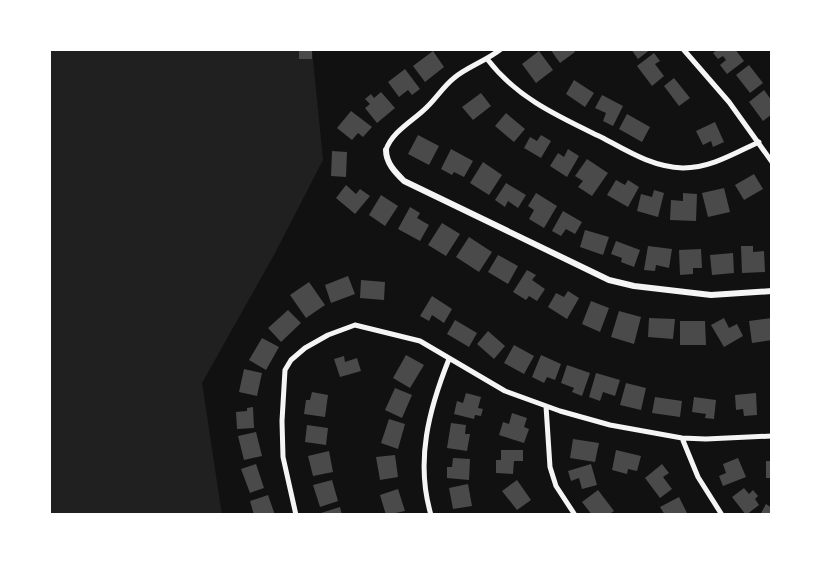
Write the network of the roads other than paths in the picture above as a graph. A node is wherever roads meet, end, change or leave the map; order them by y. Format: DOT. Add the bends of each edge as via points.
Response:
graph roads {
  1 [pos="501,49"];
  2 [pos="683,49"];
  3 [pos="488,60"];
  4 [pos="759,142"];
  5 [pos="386,150"];
  6 [pos="772,162"];
  7 [pos="772,291"];
  8 [pos="449,359"];
  9 [pos="546,407"];
  10 [pos="772,436"];
  11 [pos="682,438"];
  12 [pos="296,515"];
  13 [pos="431,515"];
  14 [pos="575,515"];
  15 [pos="722,515"];
  1 -- 3 [label="street"];
  2 -- 4 [label="street"];
  3 -- 4 [label="street" via="513,87 555,116 661,166 712,164"];
  3 -- 5 [label="street" via="455,77 398,132"];
  4 -- 6 [label="street"];
  5 -- 7 [label="street" via="393,170 404,181 608,280 711,295"];
  8 -- 9 [label="street" via="505,391"];
  8 -- 12 [label="street" via="420,341 355,325 311,344 291,360 283,385 282,457"];
  8 -- 13 [label="street" via="426,424 424,452"];
  9 -- 11 [label="street"];
  9 -- 14 [label="street" via="550,467"];
  10 -- 11 [label="street"];
  11 -- 15 [label="street" via="698,477"];
}
